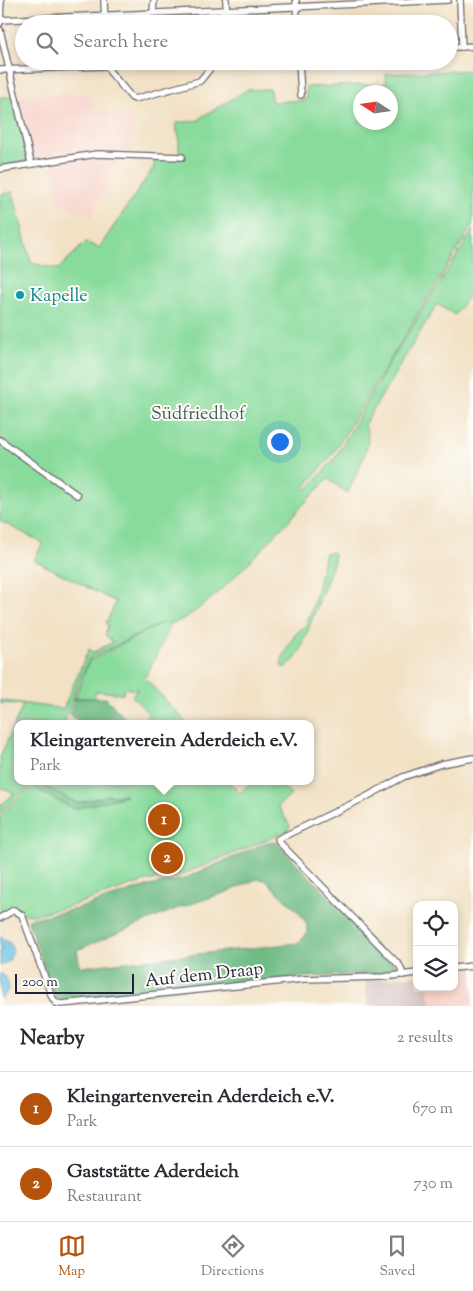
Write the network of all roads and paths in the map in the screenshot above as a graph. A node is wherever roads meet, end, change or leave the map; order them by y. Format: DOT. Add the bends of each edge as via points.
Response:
graph roads {
  1 [pos="1,0"];
  2 [pos="104,0"];
  3 [pos="154,0"];
  4 [pos="226,0"];
  5 [pos="448,0"];
  6 [pos="460,0"];
  7 [pos="296,3"];
  8 [pos="226,9"];
  9 [pos="153,12"];
  10 [pos="104,15"];
  11 [pos="226,15"];
  12 [pos="15,20"];
  13 [pos="0,21"];
  14 [pos="0,30"];
  15 [pos="473,46"];
  16 [pos="458,47"];
  17 [pos="462,47"];
  18 [pos="9,69"];
  19 [pos="15,69"];
  20 [pos="0,70"];
  21 [pos="111,70"];
  22 [pos="209,70"];
  23 [pos="300,70"];
  24 [pos="301,95"];
  25 [pos="182,157"];
  26 [pos="31,163"];
  27 [pos="0,169"];
  28 [pos="0,440"];
  29 [pos="77,495"];
  30 [pos="473,758"];
  31 [pos="0,918"];
  32 [pos="473,966"];
  33 [pos="458,968"];
  34 [pos="413,974"];
  35 [pos="403,975"];
  1 -- 13 [label="street"];
  2 -- 10 [label="street"];
  3 -- 9 [label="street"];
  4 -- 8 [label="street"];
  5 -- 7 [label="street"];
  6 -- 17 [label="street"];
  7 -- 8 [label="street"];
  8 -- 9 [label="street"];
  8 -- 11 [label="street"];
  9 -- 10 [label="street"];
  12 -- 13 [label="street"];
  14 -- 18 [label="street"];
  15 -- 17 [label="street"];
  16 -- 17 [label="street"];
  18 -- 19 [label="street"];
  18 -- 20 [label="street"];
  18 -- 26 [label="street"];
  21 -- 22 [label="street" via="132,98 139,98 200,81"];
  23 -- 24 [label="street"];
  25 -- 26 [label="street" via="97,154"];
  26 -- 27 [label="street"];
  28 -- 29 [label="street"];
  30 -- 35 [label="street" via="403,777 278,838 400,966"];
  31 -- 35 [label="street, Auf dem Draap" via="14,910 23,917 52,997 56,1003 62,1004 304,979"];
  32 -- 33 [label="street"];
  34 -- 35 [label="street, Auf dem Draap"];
}
